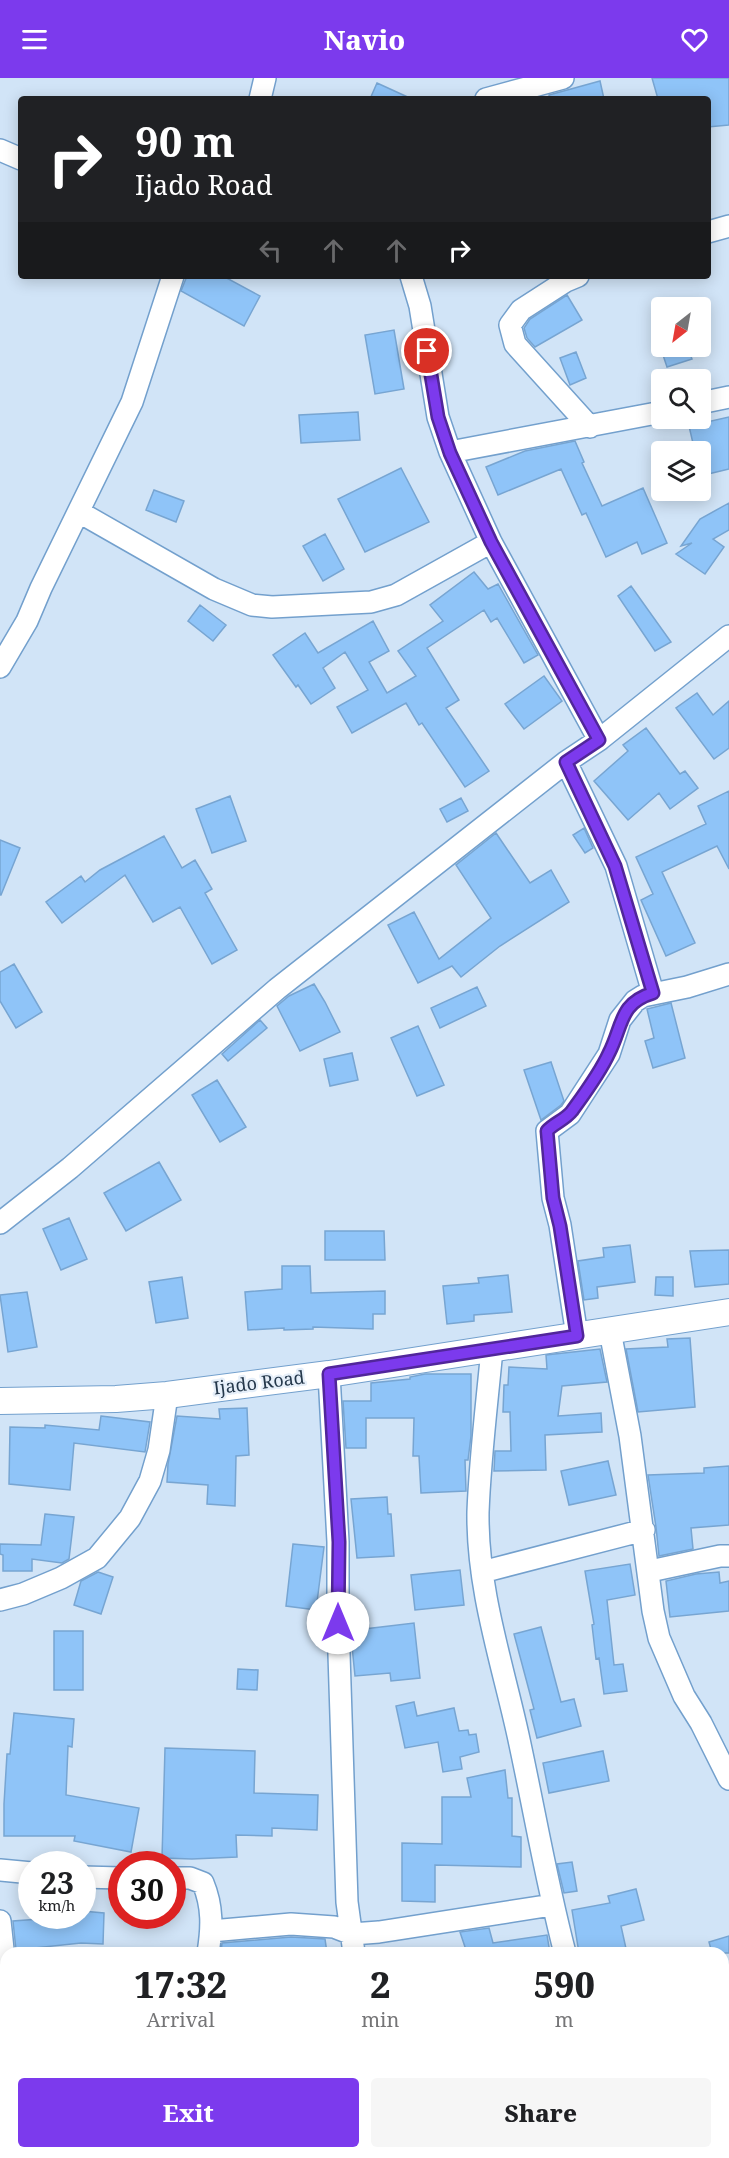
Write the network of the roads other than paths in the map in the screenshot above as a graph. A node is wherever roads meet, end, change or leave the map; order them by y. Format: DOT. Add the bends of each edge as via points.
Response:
graph roads {
  1 [pos="265,78"];
  2 [pos="563,78"];
  3 [pos="261,96"];
  4 [pos="497,96"];
  5 [pos="0,150"];
  6 [pos="18,158"];
  7 [pos="729,226"];
  8 [pos="711,231"];
  9 [pos="171,279"];
  10 [pos="412,279"];
  11 [pos="571,279"];
  12 [pos="729,397"];
  13 [pos="711,401"];
  14 [pos="651,414"];
  15 [pos="590,427"];
  16 [pos="450,453"];
  17 [pos="79,512"];
  18 [pos="491,542"];
  19 [pos="729,636"];
  20 [pos="0,667"];
  21 [pos="599,740"];
  22 [pos="566,762"];
  23 [pos="729,974"];
  24 [pos="653,993"];
  25 [pos="0,1222"];
  26 [pos="729,1312"];
  27 [pos="610,1331"];
  28 [pos="577,1336"];
  29 [pos="492,1349"];
  30 [pos="329,1374"];
  31 [pos="167,1395"];
  32 [pos="0,1401"];
  33 [pos="644,1530"];
  34 [pos="729,1557"];
  35 [pos="650,1571"];
  36 [pos="482,1572"];
  37 [pos="0,1600"];
  38 [pos="729,1779"];
  39 [pos="0,1870"];
  40 [pos="18,1872"];
  41 [pos="186,1878"];
  42 [pos="552,1905"];
  43 [pos="0,1921"];
  44 [pos="211,1931"];
  45 [pos="353,1943"];
  46 [pos="1,1947"];
  47 [pos="209,1947"];
  48 [pos="564,1947"];
  1 -- 3 [label="street"];
  2 -- 4 [label="street"];
  5 -- 6 [label="street"];
  7 -- 8 [label="street"];
  9 -- 17 [label="street" via="132,402"];
  10 -- 16 [label="street" via="438,417"];
  11 -- 15 [label="street" via="521,310 510,325 515,344"];
  12 -- 13 [label="street"];
  14 -- 15 [label="street"];
  15 -- 16 [label="street"];
  16 -- 18 [label="street"];
  17 -- 18 [label="street" via="214,589 252,605 272,607 371,602 396,595"];
  17 -- 20 [label="street" via="27,621"];
  18 -- 21 [label="street"];
  19 -- 21 [label="street"];
  21 -- 22 [label="street"];
  22 -- 24 [label="street" via="615,866"];
  22 -- 25 [label="street" via="277,989 70,1168"];
  23 -- 24 [label="street"];
  24 -- 28 [label="street" via="635,1001 627,1010 609,1054 570,1114 547,1131 553,1198"];
  26 -- 27 [label="street, Ijado Road"];
  27 -- 28 [label="street, Ijado Road"];
  27 -- 33 [label="street"];
  28 -- 29 [label="street, Ijado Road"];
  29 -- 30 [label="street, Ijado Road"];
  29 -- 36 [label="street" via="478,1513"];
  30 -- 31 [label="street, Ijado Road"];
  30 -- 45 [label="street" via="339,1542 347,1902"];
  31 -- 32 [label="street, Ijado Road"];
  31 -- 37 [label="street" via="150,1481 117,1534 97,1558 62,1578"];
  33 -- 35 [label="street"];
  33 -- 36 [label="street"];
  34 -- 35 [label="street"];
  35 -- 38 [label="street" via="659,1638 684,1696"];
  36 -- 42 [label="street"];
  39 -- 40 [label="street"];
  41 -- 44 [label="street" via="203,1883 209,1897"];
  42 -- 45 [label="street" via="389,1931"];
  42 -- 48 [label="street"];
  43 -- 46 [label="street"];
  44 -- 45 [label="street" via="291,1924 334,1927"];
  44 -- 47 [label="street"];
}
